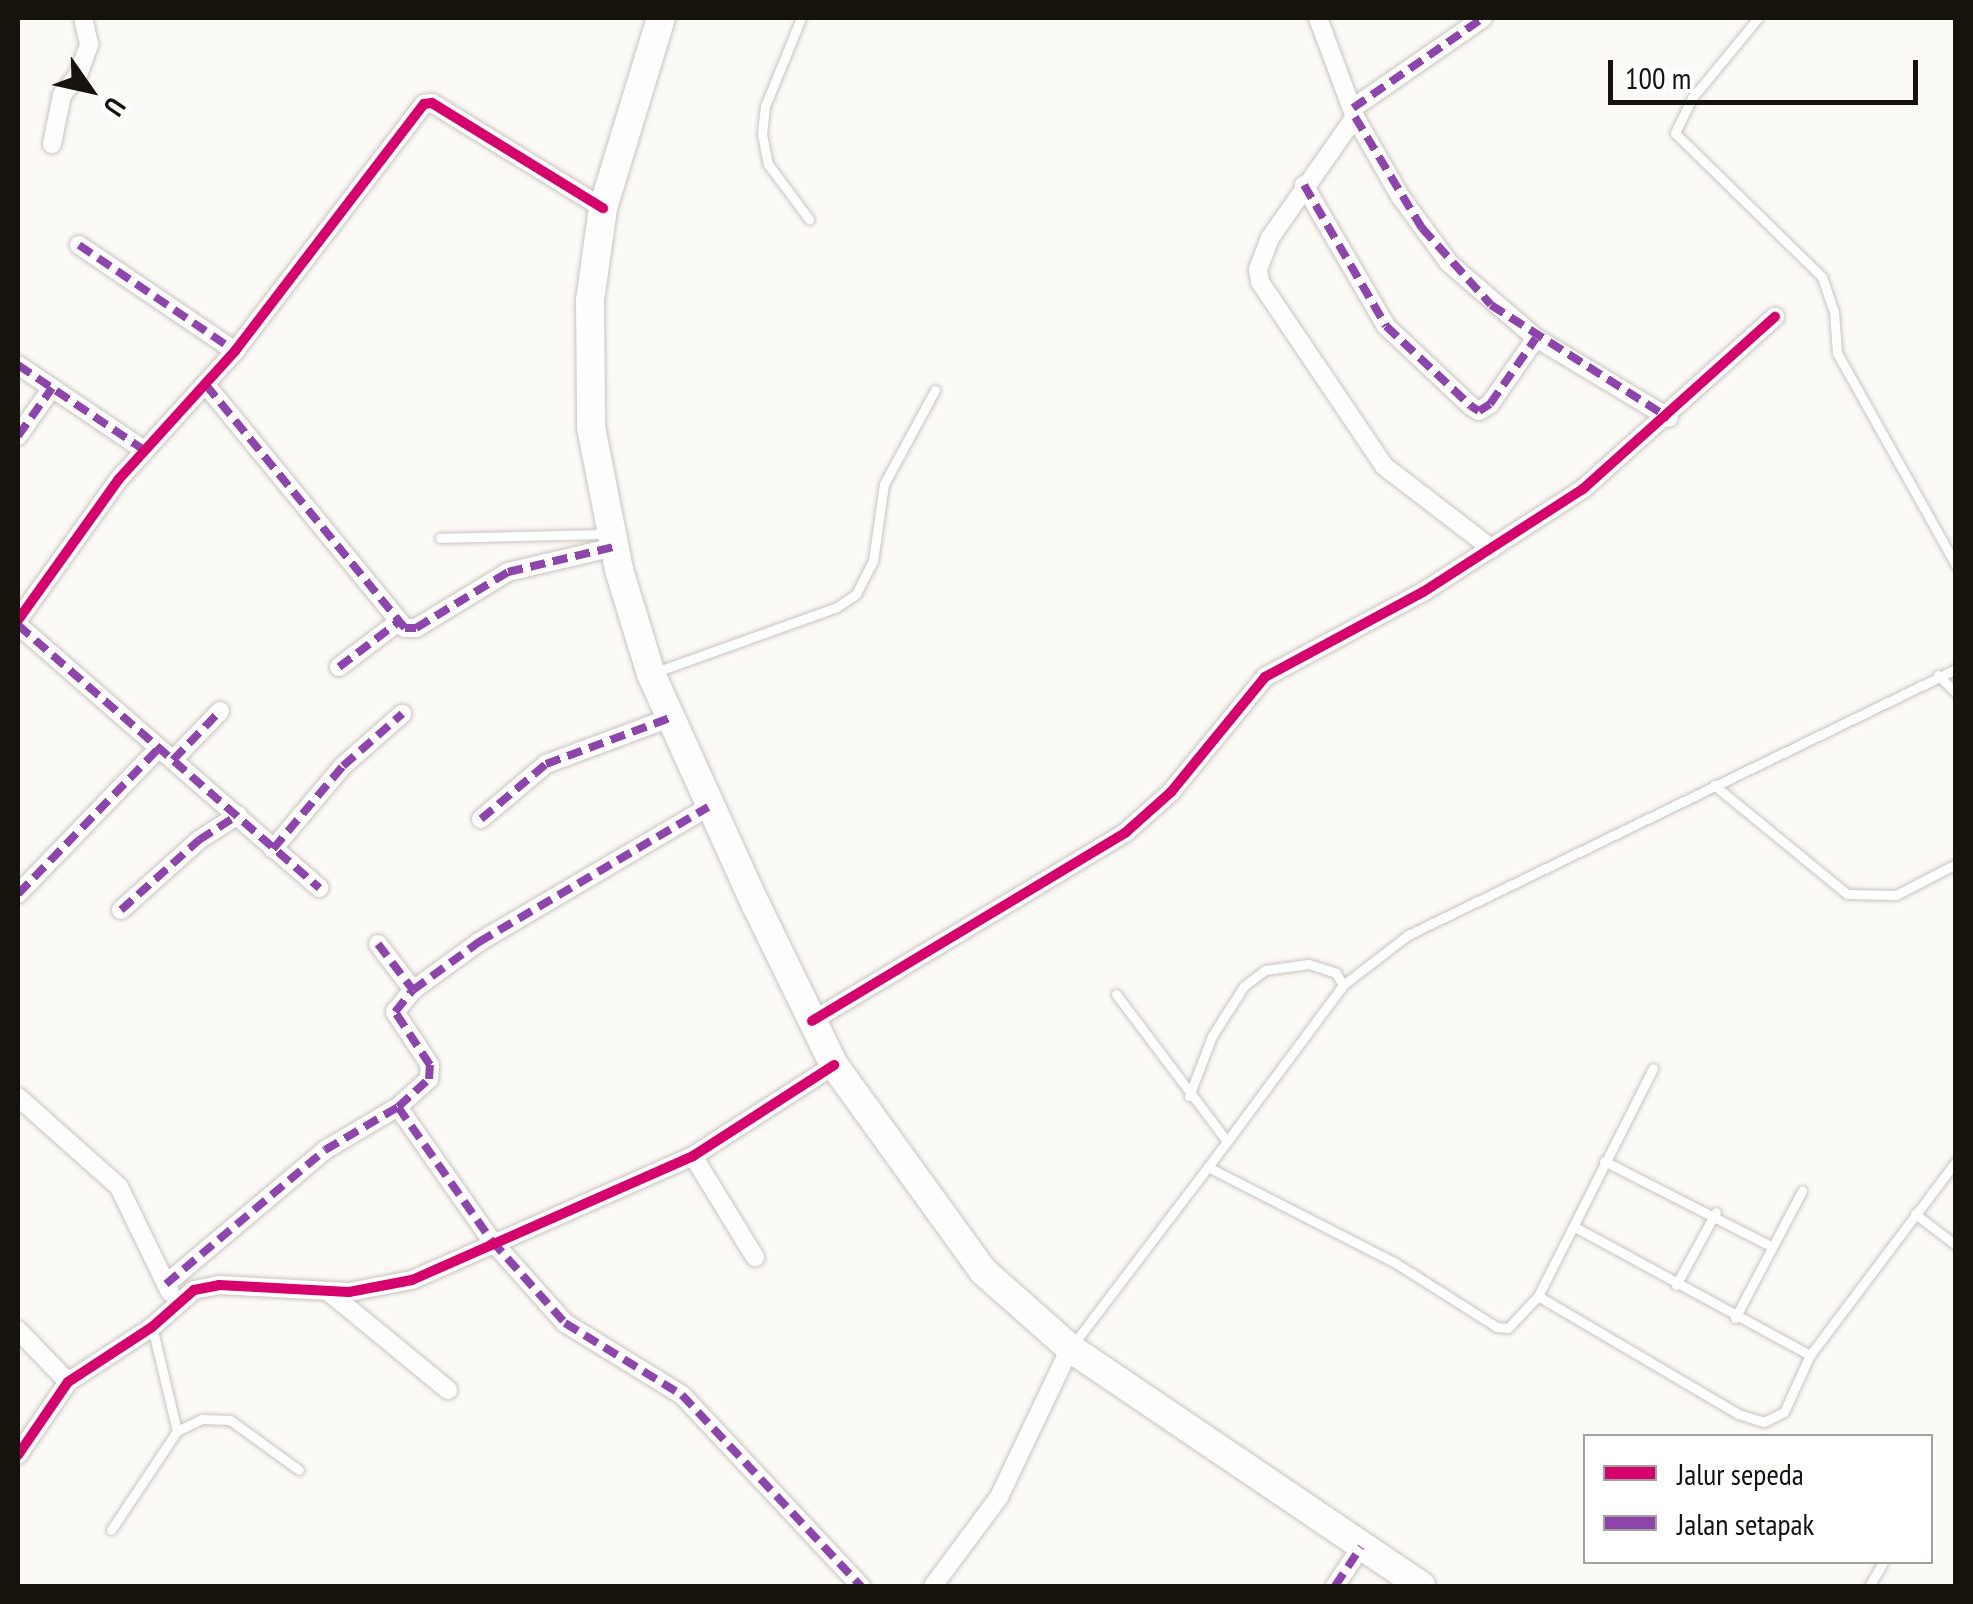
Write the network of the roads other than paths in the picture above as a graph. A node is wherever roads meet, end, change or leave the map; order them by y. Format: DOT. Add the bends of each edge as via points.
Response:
graph roads {
  1 [pos="83,18"];
  2 [pos="661,18"];
  3 [pos="801,18"];
  4 [pos="1318,18"];
  5 [pos="1483,18"];
  6 [pos="1758,18"];
  7 [pos="1354,112"];
  8 [pos="52,144"];
  9 [pos="1304,185"];
  10 [pos="603,208"];
  11 [pos="809,220"];
  12 [pos="79,245"];
  13 [pos="1775,318"];
  14 [pos="1536,338"];
  15 [pos="235,351"];
  16 [pos="18,366"];
  17 [pos="206,385"];
  18 [pos="52,388"];
  19 [pos="935,390"];
  20 [pos="1669,418"];
  21 [pos="18,436"];
  22 [pos="144,450"];
  23 [pos="440,538"];
  24 [pos="612,540"];
  25 [pos="1492,548"];
  26 [pos="1956,565"];
  27 [pos="18,623"];
  28 [pos="397,623"];
  29 [pos="339,667"];
  30 [pos="1956,669"];
  31 [pos="651,674"];
  32 [pos="1938,675"];
  33 [pos="1956,693"];
  34 [pos="220,710"];
  35 [pos="402,714"];
  36 [pos="670,718"];
  37 [pos="166,754"];
  38 [pos="1714,785"];
  39 [pos="708,807"];
  40 [pos="238,815"];
  41 [pos="481,819"];
  42 [pos="274,849"];
  43 [pos="1956,864"];
  44 [pos="320,888"];
  45 [pos="18,894"];
  46 [pos="121,910"];
  47 [pos="378,944"];
  48 [pos="1343,985"];
  49 [pos="413,990"];
  50 [pos="1116,994"];
  51 [pos="812,1020"];
  52 [pos="834,1065"];
  53 [pos="1652,1068"];
  54 [pos="18,1096"];
  55 [pos="1189,1096"];
  56 [pos="398,1107"];
  57 [pos="1226,1140"];
  58 [pos="693,1156"];
  59 [pos="1604,1161"];
  60 [pos="1956,1161"];
  61 [pos="1208,1167"];
  62 [pos="1802,1191"];
  63 [pos="1716,1212"];
  64 [pos="1916,1214"];
  65 [pos="1575,1227"];
  66 [pos="492,1241"];
  67 [pos="1956,1245"];
  68 [pos="1771,1246"];
  69 [pos="755,1257"];
  70 [pos="166,1284"];
  71 [pos="1676,1286"];
  72 [pos="330,1293"];
  73 [pos="1538,1296"];
  74 [pos="176,1302"];
  75 [pos="1735,1318"];
  76 [pos="152,1327"];
  77 [pos="18,1330"];
  78 [pos="1070,1348"];
  79 [pos="1810,1355"];
  80 [pos="68,1382"];
  81 [pos="448,1390"];
  82 [pos="26,1422"];
  83 [pos="177,1431"];
  84 [pos="18,1455"];
  85 [pos="299,1470"];
  86 [pos="111,1530"];
  87 [pos="1361,1547"];
  88 [pos="1882,1564"];
  89 [pos="861,1586"];
  90 [pos="933,1586"];
  91 [pos="1335,1586"];
  92 [pos="1421,1586"];
  93 [pos="1869,1586"];
  1 -- 8 [label="street" via="89,44 62,95"];
  2 -- 10 [label="main road"];
  3 -- 11 [label="lane" via="765,106 762,134 768,164"];
  4 -- 7 [label="street"];
  5 -- 7 [label="street"];
  6 -- 26 [label="lane" via="1692,98 1676,133 1822,277 1837,353"];
  7 -- 9 [label="street"];
  7 -- 14 [label="street" via="1400,196 1450,263"];
  9 -- 14 [label="street" via="1386,326 1471,406 1490,404"];
  9 -- 25 [label="street" via="1270,238 1260,282 1384,466"];
  10 -- 15 [label="street" via="424,104"];
  10 -- 24 [label="main road" via="590,427"];
  12 -- 15 [label="street"];
  13 -- 20 [label="street"];
  14 -- 20 [label="street"];
  15 -- 17 [label="street"];
  16 -- 18 [label="street"];
  17 -- 22 [label="street"];
  17 -- 28 [label="street"];
  18 -- 21 [label="street"];
  18 -- 22 [label="street"];
  19 -- 31 [label="lane" via="884,484 874,562 856,594 838,607"];
  20 -- 25 [label="street" via="1583,490"];
  22 -- 27 [label="street"];
  23 -- 24 [label="lane"];
  24 -- 28 [label="street" via="536,561 482,585 416,628"];
  24 -- 31 [label="main road"];
  25 -- 51 [label="street" via="1265,677 1170,792 1126,833"];
  27 -- 37 [label="street"];
  28 -- 29 [label="street"];
  30 -- 32 [label="lane"];
  31 -- 36 [label="main road"];
  32 -- 33 [label="lane"];
  32 -- 38 [label="lane"];
  34 -- 37 [label="street"];
  35 -- 42 [label="street" via="343,766"];
  36 -- 39 [label="main road"];
  36 -- 41 [label="street" via="546,764"];
  37 -- 40 [label="street"];
  37 -- 45 [label="street"];
  38 -- 43 [label="lane" via="1848,894 1896,895"];
  38 -- 48 [label="lane" via="1408,936"];
  39 -- 49 [label="street" via="479,942"];
  39 -- 51 [label="main road"];
  40 -- 42 [label="street"];
  40 -- 46 [label="street" via="199,840"];
  42 -- 44 [label="street"];
  47 -- 49 [label="street"];
  48 -- 55 [label="lane" via="1336,973 1309,964 1265,970 1244,986 1212,1036"];
  48 -- 57 [label="lane"];
  49 -- 56 [label="street" via="395,1016 431,1074"];
  50 -- 55 [label="lane"];
  51 -- 52 [label="main road"];
  52 -- 58 [label="street"];
  52 -- 78 [label="main road" via="973,1260"];
  53 -- 59 [label="lane"];
  54 -- 70 [label="street" via="119,1186"];
  55 -- 57 [label="lane"];
  56 -- 66 [label="street"];
  56 -- 70 [label="street" via="325,1150"];
  57 -- 61 [label="lane"];
  58 -- 66 [label="street"];
  58 -- 69 [label="street"];
  59 -- 63 [label="lane"];
  59 -- 65 [label="lane"];
  60 -- 64 [label="lane"];
  61 -- 73 [label="lane" via="1394,1262 1497,1327 1508,1328"];
  61 -- 78 [label="lane"];
  62 -- 68 [label="lane"];
  63 -- 68 [label="lane"];
  63 -- 71 [label="lane"];
  64 -- 67 [label="lane"];
  64 -- 79 [label="lane"];
  65 -- 71 [label="lane"];
  65 -- 73 [label="lane"];
  66 -- 72 [label="street" via="412,1280"];
  66 -- 89 [label="street" via="565,1323 682,1395"];
  68 -- 75 [label="lane"];
  70 -- 74 [label="street"];
  71 -- 75 [label="lane"];
  72 -- 74 [label="street" via="219,1285"];
  72 -- 81 [label="street"];
  73 -- 79 [label="lane" via="1738,1414 1764,1422 1784,1412"];
  74 -- 76 [label="street"];
  75 -- 79 [label="lane"];
  76 -- 80 [label="street"];
  76 -- 83 [label="lane"];
  77 -- 80 [label="street"];
  78 -- 87 [label="main road"];
  78 -- 90 [label="street" via="999,1497"];
  80 -- 82 [label="street"];
  82 -- 84 [label="street"];
  83 -- 85 [label="lane" via="202,1419 230,1420"];
  83 -- 86 [label="lane"];
  87 -- 91 [label="street"];
  87 -- 92 [label="main road"];
  88 -- 93 [label="lane"];
}
